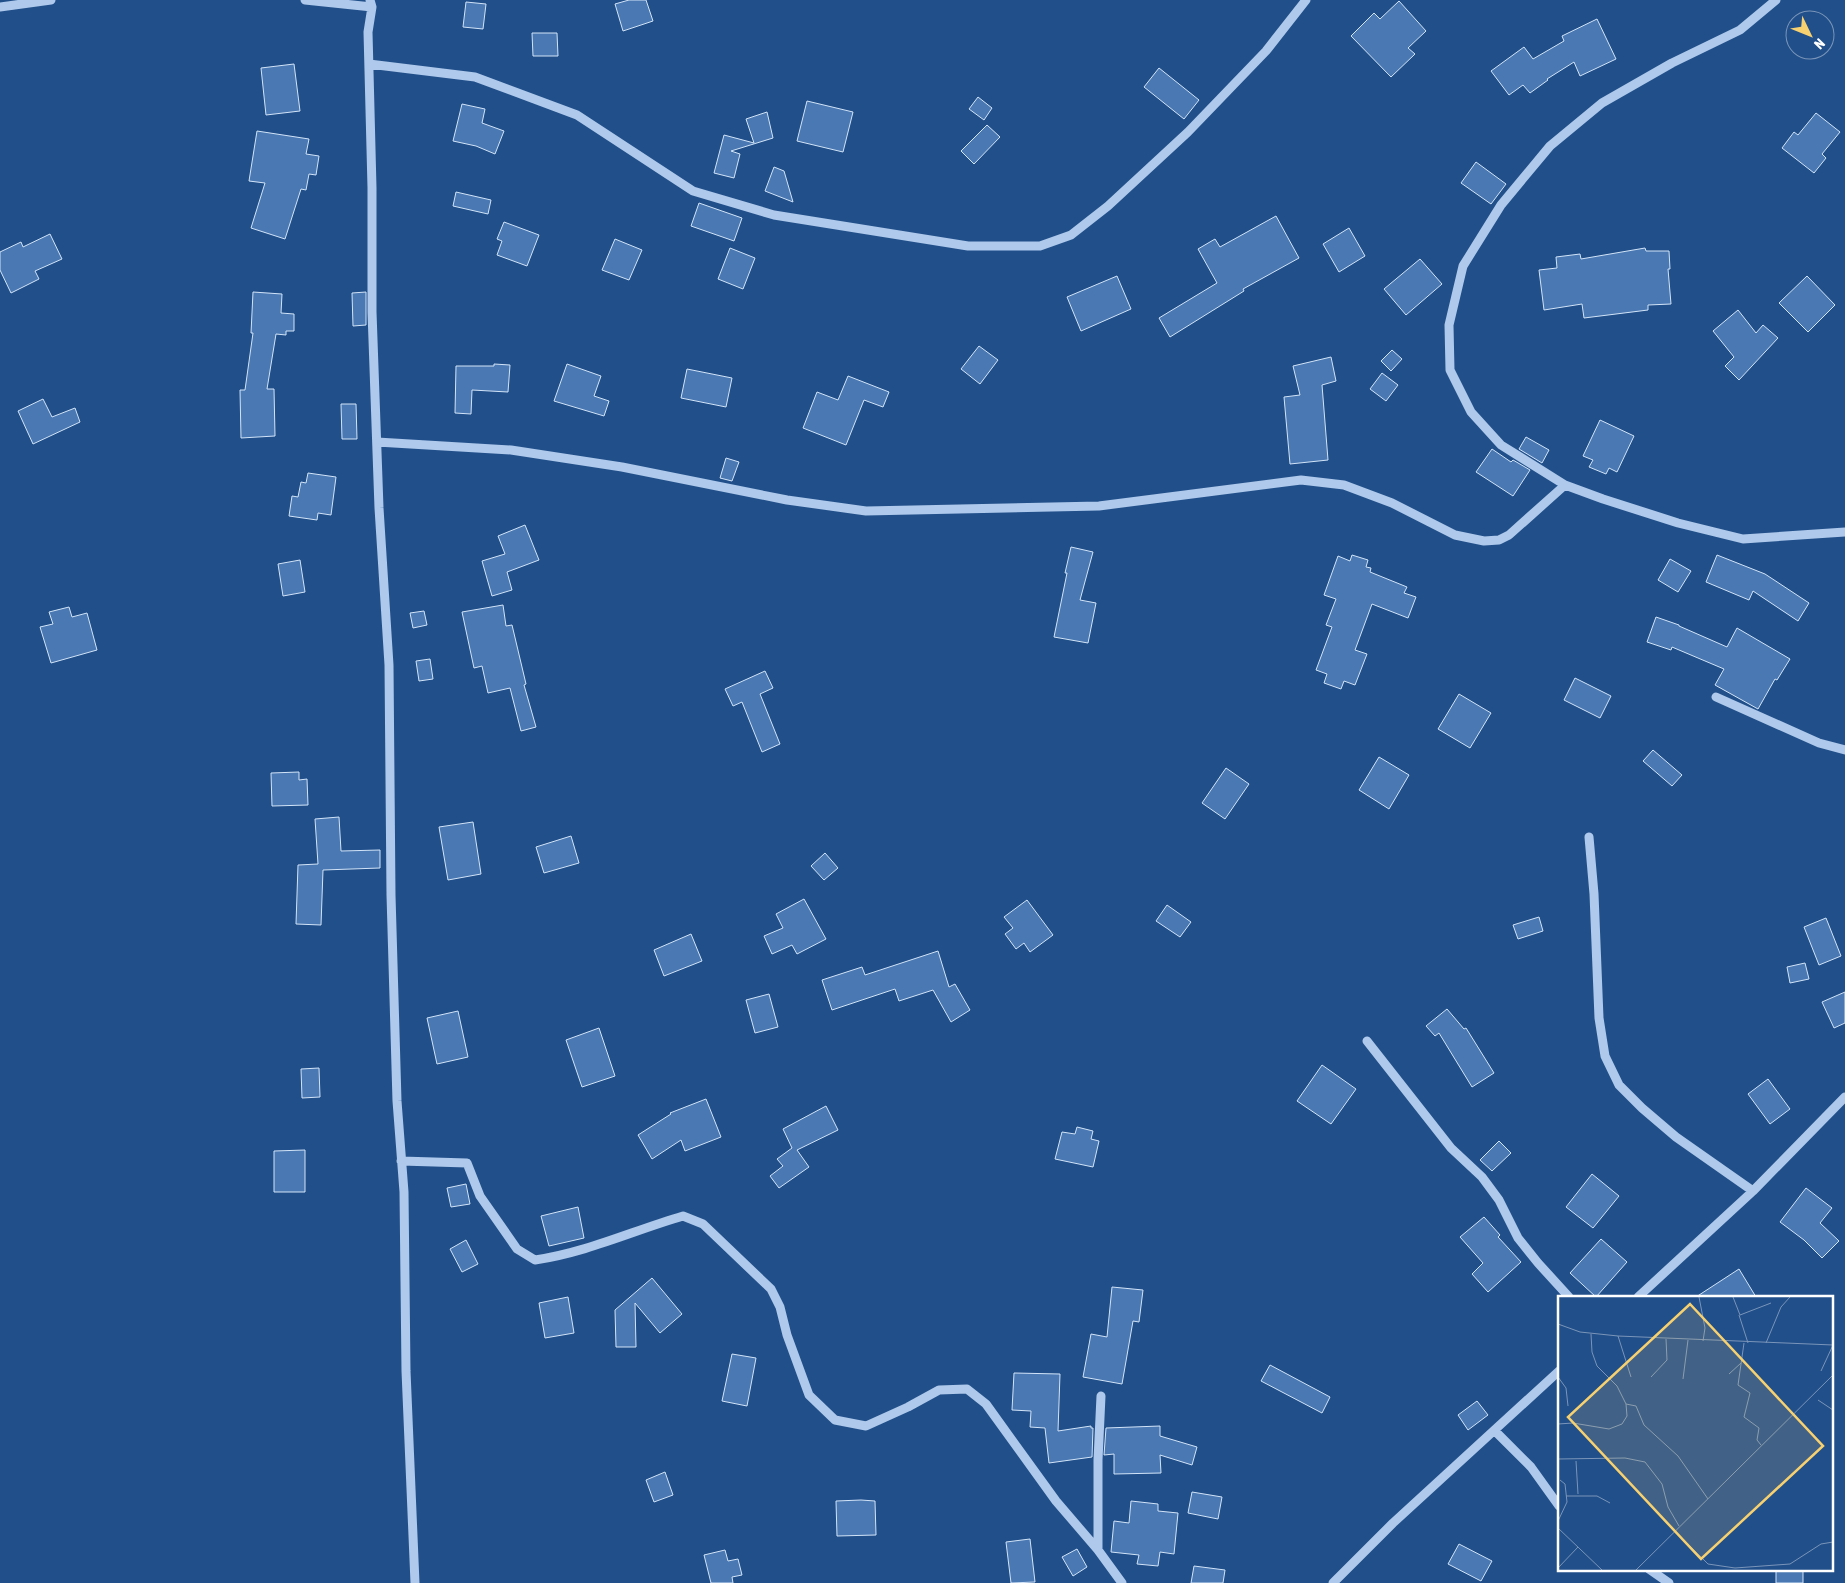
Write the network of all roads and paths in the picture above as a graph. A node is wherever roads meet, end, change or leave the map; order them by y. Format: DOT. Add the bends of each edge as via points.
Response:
graph roads {
  1 [pos="52,0"];
  2 [pos="305,0"];
  3 [pos="1306,0"];
  4 [pos="1776,0"];
  5 [pos="371,4"];
  6 [pos="0,6"];
  7 [pos="369,64"];
  8 [pos="377,442"];
  9 [pos="1565,485"];
  10 [pos="1845,532"];
  11 [pos="1716,697"];
  12 [pos="1845,750"];
  13 [pos="1589,837"];
  14 [pos="1367,1041"];
  15 [pos="1845,1097"];
  16 [pos="401,1161"];
  17 [pos="1753,1190"];
  18 [pos="1568,1296"];
  19 [pos="1639,1296"];
  20 [pos="1558,1372"];
  21 [pos="1101,1396"];
  22 [pos="1495,1431"];
  23 [pos="1558,1505"];
  24 [pos="1098,1550"];
  25 [pos="1650,1570"];
  26 [pos="415,1583"];
  27 [pos="1122,1583"];
  28 [pos="1333,1583"];
  29 [pos="1669,1583"];
  1 -- 6 [label="street"];
  2 -- 5 [label="street"];
  3 -- 7 [label="street" via="1266,51 1188,132 1108,206 1071,235 1040,246 968,246 774,215 693,191 577,115 475,76"];
  4 -- 9 [label="street" via="1740,30 1672,62 1602,103 1550,146 1501,205 1463,266 1449,325 1450,370 1471,412 1501,445"];
  5 -- 7 [label="street"];
  7 -- 8 [label="street"];
  8 -- 9 [label="street" via="511,450 622,467 787,500 866,511 1099,506 1301,480 1344,485 1455,535 1484,542 1509,535"];
  8 -- 16 [label="street" via="388,665 391,895"];
  9 -- 10 [label="street" via="1678,523 1743,539"];
  11 -- 12 [label="street" via="1819,743"];
  13 -- 17 [label="street" via="1599,1018 1605,1056 1619,1085 1642,1108 1676,1138"];
  14 -- 18 [label="street" via="1451,1148 1482,1177 1499,1200 1518,1238"];
  15 -- 17 [label="street"];
  16 -- 24 [label="street" via="467,1162 480,1196 517,1249 535,1260 594,1247 683,1216 703,1224 771,1289 809,1395 835,1420 866,1426 939,1390 967,1389 986,1404 1056,1501"];
  16 -- 26 [label="street"];
  17 -- 19 [label="street"];
  20 -- 22 [label="street"];
  21 -- 24 [label="street"];
  22 -- 23 [label="street" via="1531,1467"];
  22 -- 28 [label="street" via="1393,1523"];
  24 -- 27 [label="street"];
  25 -- 29 [label="street"];
}
